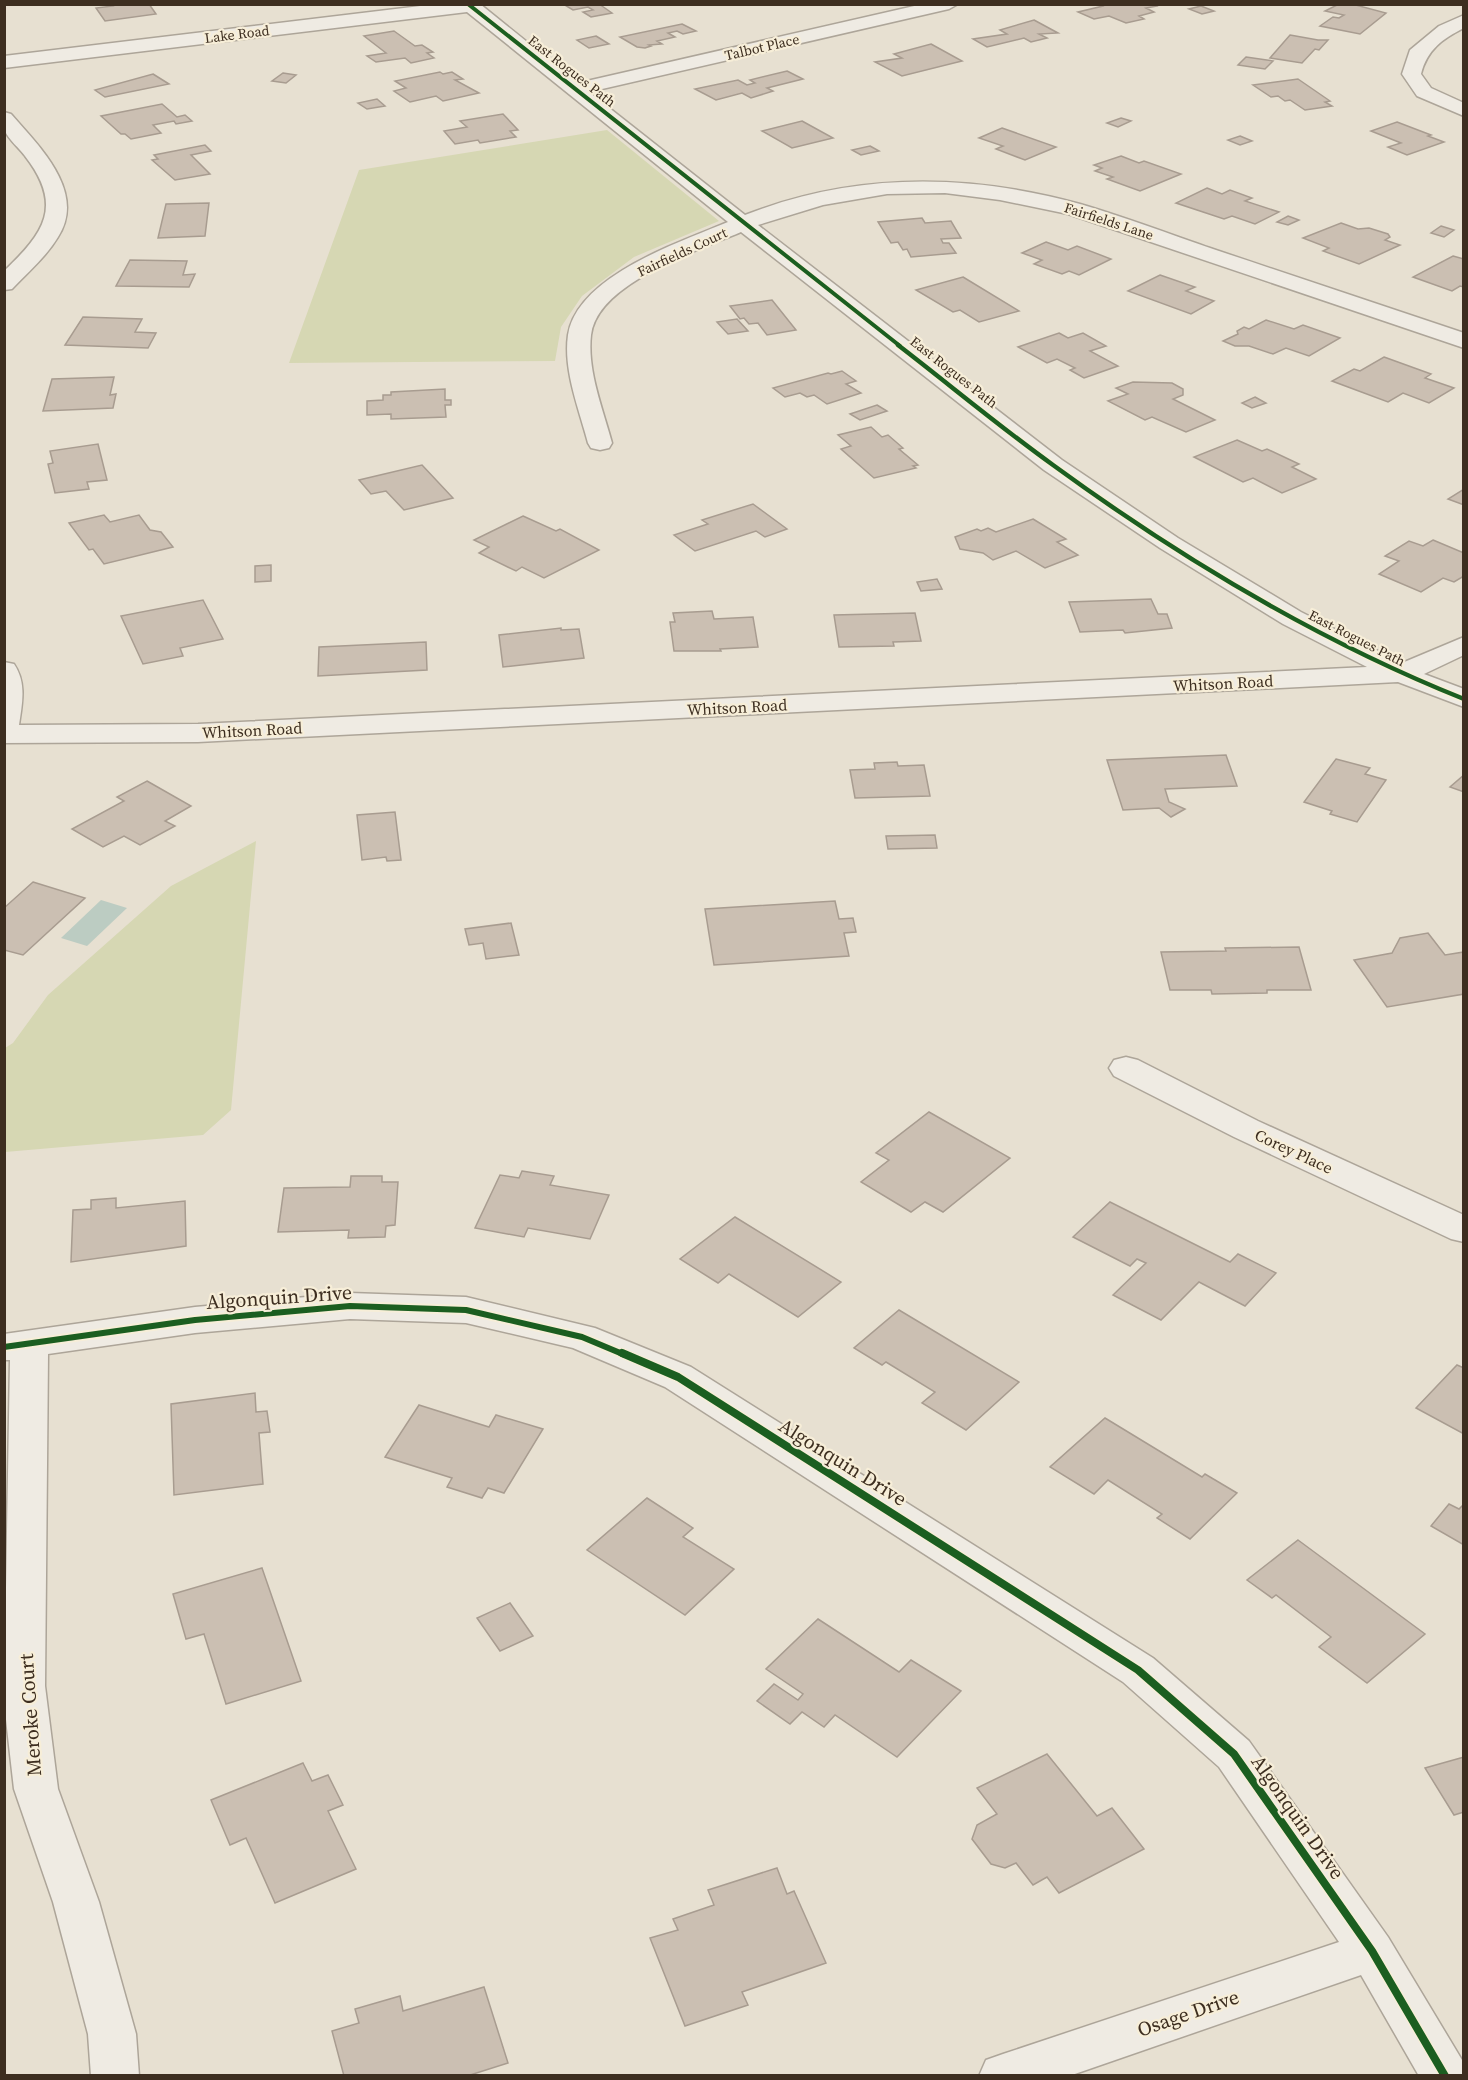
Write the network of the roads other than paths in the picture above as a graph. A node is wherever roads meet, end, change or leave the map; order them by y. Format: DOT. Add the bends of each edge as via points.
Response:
graph roads {
  1 [pos="949,4"];
  2 [pos="469,5"];
  3 [pos="1464,20"];
  4 [pos="4,62"];
  5 [pos="576,89"];
  6 [pos="1464,110"];
  7 [pos="4,118"];
  8 [pos="743,224"];
  9 [pos="4,284"];
  10 [pos="1464,341"];
  11 [pos="600,442"];
  12 [pos="1464,645"];
  13 [pos="4,670"];
  14 [pos="1401,674"];
  15 [pos="1464,699"];
  16 [pos="4,727"];
  17 [pos="4,734"];
  18 [pos="1126,1068"];
  19 [pos="1464,1230"];
  20 [pos="17,1345"];
  21 [pos="1372,1951"];
  22 [pos="115,2076"];
  23 [pos="1004,2076"];
  24 [pos="1445,2076"];
  1 -- 5 [label="street, Talbot Place"];
  2 -- 4 [label="street, Lake Road"];
  2 -- 5 [label="street, East Rogues Path"];
  3 -- 6 [label="street" via="1445,30 1417,54 1411,74 1424,92"];
  5 -- 8 [label="street, East Rogues Path"];
  7 -- 9 [label="street" via="53,182 57,209 50,234"];
  8 -- 10 [label="street, Fairfields Lane" via="798,206 887,188 926,186 1008,194 1074,209"];
  8 -- 11 [label="street, Fairfields Court" via="657,261 623,281 600,300 583,322 579,348"];
  8 -- 14 [label="street, East Rogues Path" via="1053,465 1169,543 1292,618"];
  12 -- 14 [label="street, Whitson Road"];
  13 -- 16 [label="street" via="10,696"];
  14 -- 15 [label="street, East Rogues Path"];
  14 -- 17 [label="street, Whitson Road" via="210,732"];
  18 -- 19 [label="street, Corey Place" via="1246,1129"];
  20 -- 21 [label="street, Algonquin Drive" via="195,1320 350,1306 466,1310 582,1337 678,1377 1138,1670 1234,1754"];
  20 -- 22 [label="street, Meroke Court" via="24,1686 36,1789 76,1902 112,2034"];
  21 -- 23 [label="street, Osage Drive"];
  21 -- 24 [label="street, Algonquin Drive"];
}
